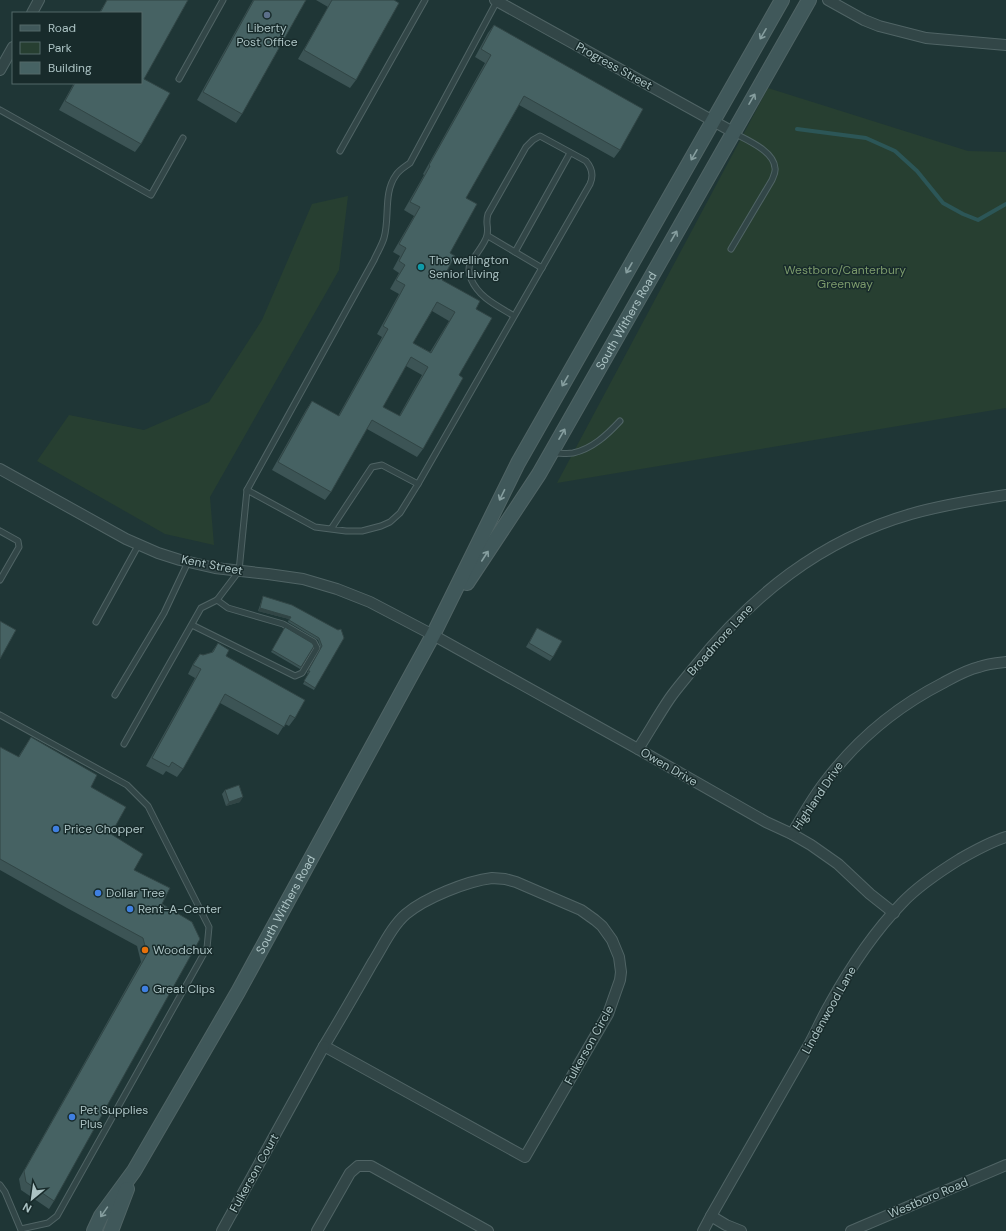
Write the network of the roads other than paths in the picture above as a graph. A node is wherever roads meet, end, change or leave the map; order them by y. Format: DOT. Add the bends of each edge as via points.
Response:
graph roads {
  1 [pos="40,0"];
  2 [pos="222,0"];
  3 [pos="425,0"];
  4 [pos="496,0"];
  5 [pos="782,0"];
  6 [pos="809,0"];
  7 [pos="828,0"];
  8 [pos="33,12"];
  9 [pos="1006,45"];
  10 [pos="12,49"];
  11 [pos="0,70"];
  12 [pos="179,79"];
  13 [pos="0,110"];
  14 [pos="713,121"];
  15 [pos="733,132"];
  16 [pos="183,138"];
  17 [pos="340,151"];
  18 [pos="570,153"];
  19 [pos="488,236"];
  20 [pos="731,249"];
  21 [pos="515,252"];
  22 [pos="542,268"];
  23 [pos="514,316"];
  24 [pos="620,421"];
  25 [pos="551,453"];
  26 [pos="0,469"];
  27 [pos="418,484"];
  28 [pos="247,490"];
  29 [pos="1006,495"];
  30 [pos="331,529"];
  31 [pos="0,531"];
  32 [pos="139,544"];
  33 [pos="188,562"];
  34 [pos="239,571"];
  35 [pos="0,580"];
  36 [pos="216,600"];
  37 [pos="96,622"];
  38 [pos="192,625"];
  39 [pos="433,635"];
  40 [pos="1006,662"];
  41 [pos="115,695"];
  42 [pos="0,715"];
  43 [pos="124,744"];
  44 [pos="638,749"];
  45 [pos="792,834"];
  46 [pos="1006,837"];
  47 [pos="894,913"];
  48 [pos="324,1046"];
  49 [pos="286,1114"];
  50 [pos="1006,1165"];
  51 [pos="134,1171"];
  52 [pos="0,1186"];
  53 [pos="711,1216"];
  54 [pos="21,1230"];
  55 [pos="94,1231"];
  56 [pos="111,1231"];
  57 [pos="222,1231"];
  58 [pos="317,1231"];
  59 [pos="488,1231"];
  60 [pos="703,1231"];
  61 [pos="741,1231"];
  62 [pos="851,1231"];
  1 -- 8 [label="street"];
  2 -- 12 [label="lane"];
  3 -- 17 [label="lane"];
  4 -- 14 [label="street, Progress Street"];
  4 -- 28 [label="lane" via="410,163 397,173 389,191 384,238 374,260"];
  5 -- 14 [label="main road, South Withers Road, one-way"];
  15 -- 6 [label="main road, South Withers Road, one-way"];
  7 -- 9 [label="street" via="864,20 926,38"];
  10 -- 11 [label="street"];
  13 -- 16 [label="lane" via="151,196"];
  14 -- 15 [label="street, Progress Street"];
  14 -- 39 [label="main road, South Withers Road, one-way" via="518,463"];
  15 -- 20 [label="lane" via="762,149 772,158 776,169"];
  25 -- 15 [label="main road, South Withers Road, one-way"];
  18 -- 19 [label="lane" via="540,136 526,147 488,214"];
  18 -- 21 [label="lane"];
  18 -- 22 [label="lane" via="586,161 591,167 592,179"];
  19 -- 21 [label="lane"];
  19 -- 23 [label="lane" via="470,264 470,276 484,298"];
  21 -- 22 [label="lane"];
  22 -- 23 [label="lane"];
  23 -- 27 [label="lane"];
  24 -- 25 [label="lane" via="605,437 587,448 572,453"];
  39 -- 25 [label="main road, South Withers Road, one-way"];
  26 -- 32 [label="street, Kent Street"];
  27 -- 30 [label="lane" via="400,513 390,522 362,531"];
  27 -- 30 [label="lane" via="382,465 372,468"];
  28 -- 30 [label="lane" via="315,527"];
  28 -- 34 [label="lane"];
  29 -- 44 [label="street, Broadmore Lane" via="938,506 883,523 827,550 794,571 770,588 718,639 671,697"];
  31 -- 35 [label="lane" via="18,541 19,547"];
  32 -- 33 [label="street, Kent Street"];
  32 -- 37 [label="lane"];
  33 -- 34 [label="street, Kent Street"];
  33 -- 41 [label="lane" via="164,612"];
  34 -- 36 [label="lane"];
  34 -- 39 [label="street, Kent Street" via="303,580 337,589 370,602"];
  36 -- 38 [label="lane" via="201,608"];
  36 -- 38 [label="lane" via="228,608 282,624 314,642 317,648 302,673 295,676"];
  38 -- 43 [label="lane"];
  39 -- 44 [label="street, Owen Drive"];
  39 -- 51 [label="main road, South Withers Road" via="241,985"];
  40 -- 45 [label="street, Highland Drive" via="979,666 960,674 925,692 895,712 842,760 811,802"];
  42 -- 54 [label="lane" via="127,785 148,806 209,928 207,948 57,1216 48,1223"];
  44 -- 45 [label="street, Owen Drive" via="766,822"];
  45 -- 47 [label="street, Owen Drive" via="838,864"];
  46 -- 47 [label="street, Lindenwood Lane" via="972,852 944,869 918,888"];
  47 -- 53 [label="street, Lindenwood Lane" via="867,945 844,979"];
  48 -- 48 [label="street, Fulkerson Circle" via="525,1157 608,1014 620,980 619,957 612,940 602,926 581,910 516,882 492,878 476,881 432,898 406,914 391,932"];
  48 -- 49 [label="street, Fulkerson Circle"];
  49 -- 57 [label="street, Fulkerson Court"];
  50 -- 62 [label="street, Westboro Road"];
  51 -- 55 [label="main road, South Withers Road, one-way" via="101,1216"];
  51 -- 56 [label="main road, South Withers Road"];
  52 -- 54 [label="lane"];
  53 -- 60 [label="street, Lindenwood Lane"];
  53 -- 61 [label="street"];
  58 -- 59 [label="street" via="350,1173 358,1166 371,1166"];
}
